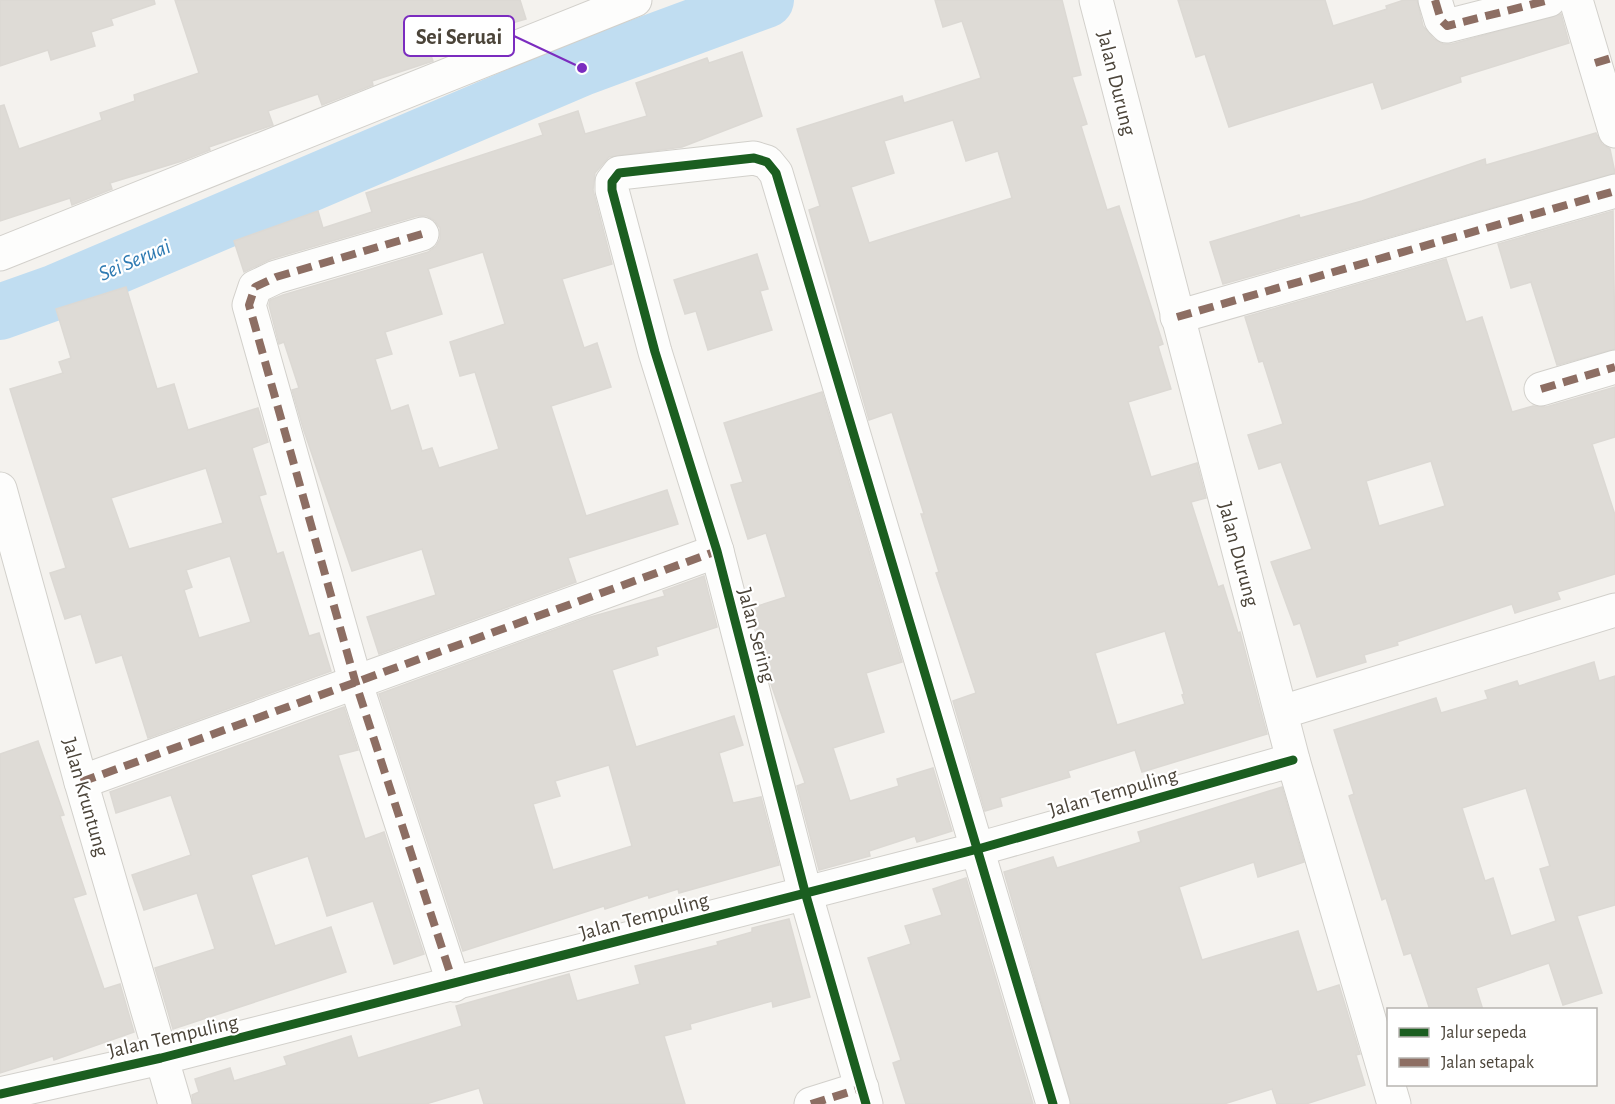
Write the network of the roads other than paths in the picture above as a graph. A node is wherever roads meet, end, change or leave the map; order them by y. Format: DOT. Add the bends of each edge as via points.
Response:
graph roads {
  1 [pos="635,0"];
  2 [pos="1096,0"];
  3 [pos="1435,0"];
  4 [pos="1549,0"];
  5 [pos="1576,0"];
  6 [pos="1605,60"];
  7 [pos="1615,131"];
  8 [pos="1615,191"];
  9 [pos="422,234"];
  10 [pos="0,254"];
  11 [pos="1177,317"];
  12 [pos="1615,367"];
  13 [pos="1541,389"];
  14 [pos="0,489"];
  15 [pos="717,551"];
  16 [pos="1615,610"];
  17 [pos="356,684"];
  18 [pos="1282,712"];
  19 [pos="1293,759"];
  20 [pos="81,782"];
  21 [pos="978,849"];
  22 [pos="805,892"];
  23 [pos="454,984"];
  24 [pos="161,1058"];
  25 [pos="1387,1080"];
  26 [pos="1389,1086"];
  27 [pos="0,1094"];
  28 [pos="864,1096"];
  29 [pos="176,1104"];
  30 [pos="811,1104"];
  31 [pos="1053,1104"];
  32 [pos="1394,1104"];
  1 -- 10 [label="street"];
  2 -- 11 [label="street, Jalan Durung"];
  3 -- 4 [label="street" via="1447,26"];
  5 -- 6 [label="street"];
  6 -- 7 [label="street"];
  8 -- 11 [label="street"];
  9 -- 17 [label="street" via="276,277 255,287 249,298"];
  11 -- 18 [label="street, Jalan Durung"];
  12 -- 13 [label="street"];
  14 -- 20 [label="street, Jalan Kruntung"];
  15 -- 17 [label="street"];
  15 -- 21 [label="street, Jalan Sering" via="655,352 612,190 615,177 632,170 754,158 767,162 776,173"];
  15 -- 22 [label="street, Jalan Sering"];
  16 -- 18 [label="street"];
  17 -- 20 [label="street"];
  17 -- 23 [label="street"];
  18 -- 19 [label="street, Jalan Durung"];
  19 -- 21 [label="street, Jalan Tempuling"];
  19 -- 25 [label="street, Jalan Durung"];
  20 -- 24 [label="street, Jalan Kruntung"];
  21 -- 22 [label="street, Jalan Tempuling"];
  21 -- 31 [label="street"];
  22 -- 23 [label="street, Jalan Tempuling"];
  22 -- 28 [label="street, Jalan Sering"];
  23 -- 24 [label="street, Jalan Tempuling"];
  24 -- 27 [label="street, Jalan Tempuling"];
  24 -- 29 [label="street, Jalan Kruntung"];
  26 -- 32 [label="street, Jalan Durung"];
  28 -- 30 [label="street"];
}
